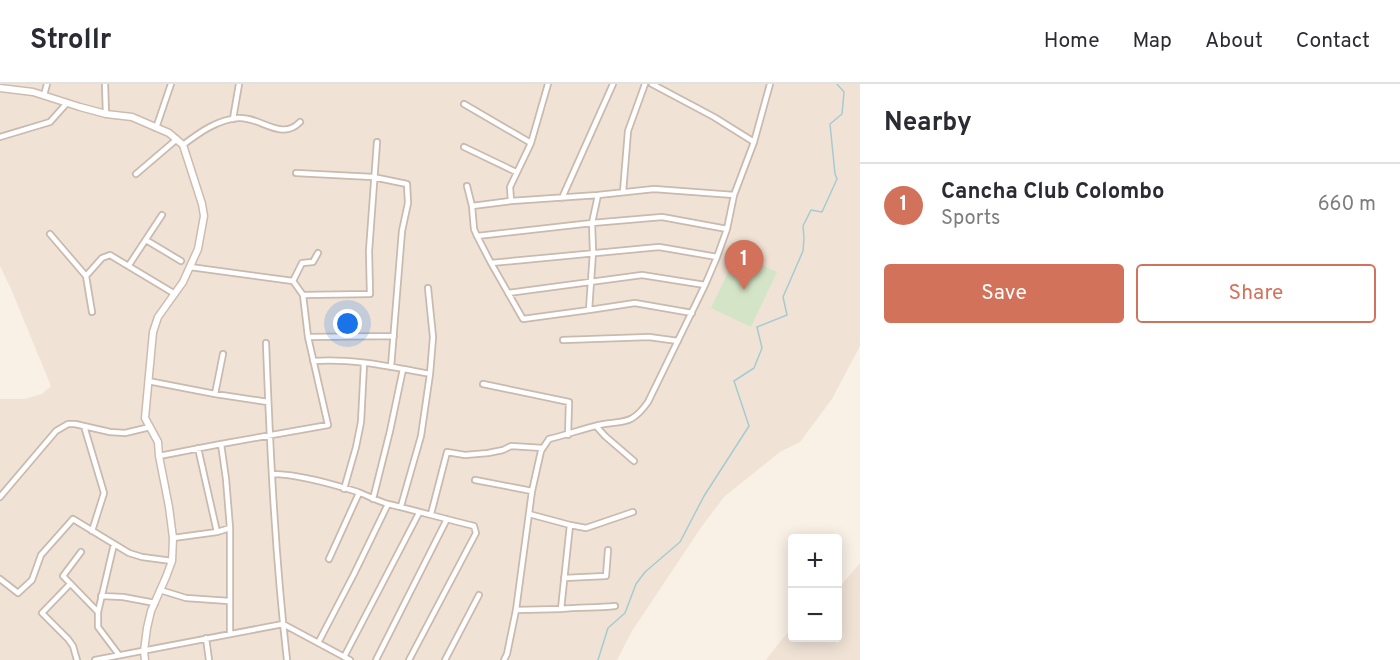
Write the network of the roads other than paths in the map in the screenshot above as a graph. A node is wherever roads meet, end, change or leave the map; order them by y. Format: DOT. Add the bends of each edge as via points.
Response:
graph roads {
  1 [pos="47,84"];
  2 [pos="105,84"];
  3 [pos="171,84"];
  4 [pos="238,84"];
  5 [pos="548,84"];
  6 [pos="614,84"];
  7 [pos="645,84"];
  8 [pos="652,84"];
  9 [pos="770,84"];
  10 [pos="10,86"];
  11 [pos="0,88"];
  12 [pos="44,95"];
  13 [pos="67,103"];
  14 [pos="464,104"];
  15 [pos="106,114"];
  16 [pos="233,119"];
  17 [pos="300,122"];
  18 [pos="156,128"];
  19 [pos="0,137"];
  20 [pos="177,139"];
  21 [pos="377,142"];
  22 [pos="754,142"];
  23 [pos="531,143"];
  24 [pos="183,145"];
  25 [pos="464,147"];
  26 [pos="516,172"];
  27 [pos="296,173"];
  28 [pos="136,174"];
  29 [pos="374,177"];
  30 [pos="467,186"];
  31 [pos="623,192"];
  32 [pos="598,195"];
  33 [pos="734,195"];
  34 [pos="562,198"];
  35 [pos="511,201"];
  36 [pos="472,206"];
  37 [pos="162,215"];
  38 [pos="592,223"];
  39 [pos="727,229"];
  40 [pos="50,234"];
  41 [pos="477,236"];
  42 [pos="146,240"];
  43 [pos="593,252"];
  44 [pos="318,253"];
  45 [pos="717,257"];
  46 [pos="182,261"];
  47 [pos="491,263"];
  48 [pos="129,266"];
  49 [pos="190,267"];
  50 [pos="86,276"];
  51 [pos="293,281"];
  52 [pos="591,281"];
  53 [pos="705,285"];
  54 [pos="428,288"];
  55 [pos="508,293"];
  56 [pos="175,294"];
  57 [pos="303,295"];
  58 [pos="589,310"];
  59 [pos="92,312"];
  60 [pos="692,313"];
  61 [pos="394,336"];
  62 [pos="308,337"];
  63 [pos="563,340"];
  64 [pos="678,341"];
  65 [pos="266,343"];
  66 [pos="223,354"];
  67 [pos="313,361"];
  68 [pos="364,364"];
  69 [pos="391,367"];
  70 [pos="403,369"];
  71 [pos="430,374"];
  72 [pos="148,381"];
  73 [pos="483,384"];
  74 [pos="215,394"];
  75 [pos="268,402"];
  76 [pos="84,426"];
  77 [pos="596,426"];
  78 [pos="150,427"];
  79 [pos="269,435"];
  80 [pos="568,435"];
  81 [pos="221,444"];
  82 [pos="198,448"];
  83 [pos="543,448"];
  84 [pos="159,456"];
  85 [pos="634,461"];
  86 [pos="272,474"];
  87 [pos="476,480"];
  88 [pos="344,489"];
  89 [pos="532,491"];
  90 [pos="359,493"];
  91 [pos="0,497"];
  92 [pos="373,499"];
  93 [pos="388,504"];
  94 [pos="401,506"];
  95 [pos="633,512"];
  96 [pos="419,513"];
  97 [pos="430,514"];
  98 [pos="529,514"];
  99 [pos="447,519"];
  100 [pos="570,525"];
  101 [pos="230,528"];
  102 [pos="92,531"];
  103 [pos="217,531"];
  104 [pos="173,538"];
  105 [pos="114,544"];
  106 [pos="608,550"];
  107 [pos="81,552"];
  108 [pos="329,559"];
  109 [pos="172,561"];
  110 [pos="564,578"];
  111 [pos="0,579"];
  112 [pos="70,584"];
  113 [pos="160,590"];
  114 [pos="479,595"];
  115 [pos="101,596"];
  116 [pos="230,601"];
  117 [pos="155,603"];
  118 [pos="615,606"];
  119 [pos="516,609"];
  120 [pos="561,609"];
  121 [pos="98,612"];
  122 [pos="283,624"];
  123 [pos="230,634"];
  124 [pos="206,638"];
  125 [pos="318,643"];
  126 [pos="144,651"];
  127 [pos="119,655"];
  128 [pos="344,657"];
  129 [pos="77,660"];
  130 [pos="95,660"];
  131 [pos="145,660"];
  132 [pos="208,660"];
  133 [pos="287,660"];
  134 [pos="350,660"];
  135 [pos="376,660"];
  136 [pos="409,660"];
  137 [pos="445,660"];
  138 [pos="504,660"];
  1 -- 12 [label="street"];
  2 -- 15 [label="street"];
  3 -- 18 [label="street"];
  4 -- 16 [label="street"];
  5 -- 23 [label="street"];
  6 -- 34 [label="street"];
  7 -- 31 [label="street" via="628,131"];
  8 -- 22 [label="street"];
  9 -- 22 [label="street"];
  10 -- 11 [label="street"];
  10 -- 12 [label="street"];
  12 -- 13 [label="street"];
  13 -- 15 [label="street"];
  13 -- 19 [label="street" via="50,122"];
  14 -- 23 [label="street"];
  15 -- 18 [label="street" via="132,117"];
  16 -- 17 [label="street" via="240,117 282,130 294,129"];
  16 -- 24 [label="street" via="200,132"];
  18 -- 20 [label="street"];
  20 -- 24 [label="street"];
  20 -- 28 [label="street"];
  21 -- 29 [label="street"];
  22 -- 33 [label="street"];
  23 -- 26 [label="street"];
  24 -- 49 [label="street" via="204,216"];
  25 -- 26 [label="street"];
  26 -- 35 [label="street" via="510,187"];
  27 -- 29 [label="street"];
  29 -- 57 [label="street" via="370,294"];
  29 -- 61 [label="street" via="407,184"];
  30 -- 36 [label="street"];
  31 -- 32 [label="street"];
  31 -- 33 [label="street" via="654,189"];
  32 -- 34 [label="street"];
  32 -- 38 [label="street"];
  33 -- 39 [label="street"];
  34 -- 35 [label="street"];
  35 -- 36 [label="street"];
  36 -- 41 [label="street"];
  37 -- 42 [label="street"];
  38 -- 39 [label="street" via="662,217"];
  38 -- 41 [label="street"];
  38 -- 43 [label="street"];
  39 -- 45 [label="street"];
  40 -- 50 [label="street"];
  41 -- 47 [label="street"];
  42 -- 46 [label="street"];
  42 -- 48 [label="street"];
  43 -- 45 [label="street" via="659,247"];
  43 -- 47 [label="street"];
  43 -- 52 [label="street"];
  44 -- 51 [label="street" via="313,262 302,263"];
  45 -- 53 [label="street"];
  47 -- 55 [label="street"];
  48 -- 50 [label="street" via="110,255 102,258"];
  48 -- 56 [label="street"];
  49 -- 51 [label="street"];
  49 -- 56 [label="street"];
  50 -- 59 [label="street"];
  51 -- 57 [label="street"];
  52 -- 53 [label="street" via="642,275"];
  52 -- 55 [label="street"];
  52 -- 58 [label="street"];
  53 -- 60 [label="street"];
  54 -- 71 [label="street" via="433,337"];
  55 -- 58 [label="street" via="523,319"];
  56 -- 72 [label="street" via="155,324"];
  57 -- 62 [label="street"];
  58 -- 60 [label="street" via="635,303"];
  60 -- 64 [label="street"];
  61 -- 62 [label="street"];
  61 -- 69 [label="street"];
  62 -- 67 [label="street"];
  63 -- 64 [label="street" via="649,337"];
  64 -- 77 [label="street" via="640,413 621,423"];
  65 -- 75 [label="street"];
  66 -- 74 [label="street"];
  67 -- 68 [label="street"];
  67 -- 79 [label="street" via="328,425"];
  68 -- 69 [label="street"];
  68 -- 88 [label="street" via="361,422"];
  69 -- 70 [label="street"];
  70 -- 71 [label="street"];
  70 -- 92 [label="street"];
  71 -- 94 [label="street" via="421,436"];
  72 -- 74 [label="street"];
  72 -- 78 [label="street" via="146,418"];
  73 -- 80 [label="street" via="569,402"];
  74 -- 75 [label="street"];
  75 -- 79 [label="street"];
  76 -- 78 [label="street" via="125,434"];
  76 -- 91 [label="street" via="68,424 56,431"];
  76 -- 102 [label="street" via="104,493"];
  77 -- 80 [label="street"];
  77 -- 85 [label="street"];
  78 -- 84 [label="street" via="158,442"];
  79 -- 81 [label="street"];
  79 -- 86 [label="street"];
  80 -- 83 [label="street" via="549,439"];
  81 -- 82 [label="street"];
  81 -- 101 [label="street"];
  82 -- 84 [label="street"];
  82 -- 103 [label="street"];
  83 -- 89 [label="street"];
  83 -- 97 [label="street" via="511,446 465,455 447,452"];
  84 -- 104 [label="street"];
  86 -- 88 [label="street"];
  86 -- 122 [label="street"];
  87 -- 89 [label="street"];
  88 -- 90 [label="street"];
  89 -- 98 [label="street"];
  90 -- 92 [label="street"];
  90 -- 108 [label="street"];
  92 -- 93 [label="street"];
  93 -- 94 [label="street"];
  93 -- 125 [label="street"];
  94 -- 96 [label="street"];
  95 -- 100 [label="street" via="586,528"];
  96 -- 97 [label="street"];
  96 -- 128 [label="street"];
  97 -- 99 [label="street"];
  98 -- 100 [label="street"];
  98 -- 119 [label="street"];
  99 -- 135 [label="street"];
  99 -- 136 [label="street" via="474,526 476,533"];
  100 -- 110 [label="street"];
  101 -- 103 [label="street"];
  101 -- 116 [label="street"];
  102 -- 105 [label="street"];
  102 -- 111 [label="street" via="73,519 41,555 32,580 18,592"];
  103 -- 104 [label="street"];
  104 -- 109 [label="street"];
  105 -- 109 [label="street" via="142,557"];
  105 -- 115 [label="street"];
  106 -- 110 [label="street" via="606,576"];
  107 -- 112 [label="street" via="63,576"];
  109 -- 113 [label="street"];
  110 -- 120 [label="street"];
  112 -- 121 [label="street"];
  112 -- 129 [label="street" via="42,614 68,639"];
  113 -- 116 [label="street" via="186,598"];
  113 -- 117 [label="street"];
  114 -- 137 [label="street"];
  115 -- 117 [label="street"];
  115 -- 121 [label="street"];
  116 -- 123 [label="street"];
  117 -- 126 [label="street"];
  118 -- 120 [label="street"];
  119 -- 120 [label="street"];
  119 -- 138 [label="street"];
  121 -- 127 [label="street" via="98,627"];
  122 -- 123 [label="street"];
  122 -- 125 [label="street"];
  122 -- 133 [label="street"];
  123 -- 124 [label="street"];
  124 -- 126 [label="street"];
  124 -- 132 [label="street"];
  125 -- 128 [label="street"];
  126 -- 127 [label="street"];
  126 -- 131 [label="street"];
  127 -- 130 [label="street"];
  128 -- 134 [label="street"];
}
